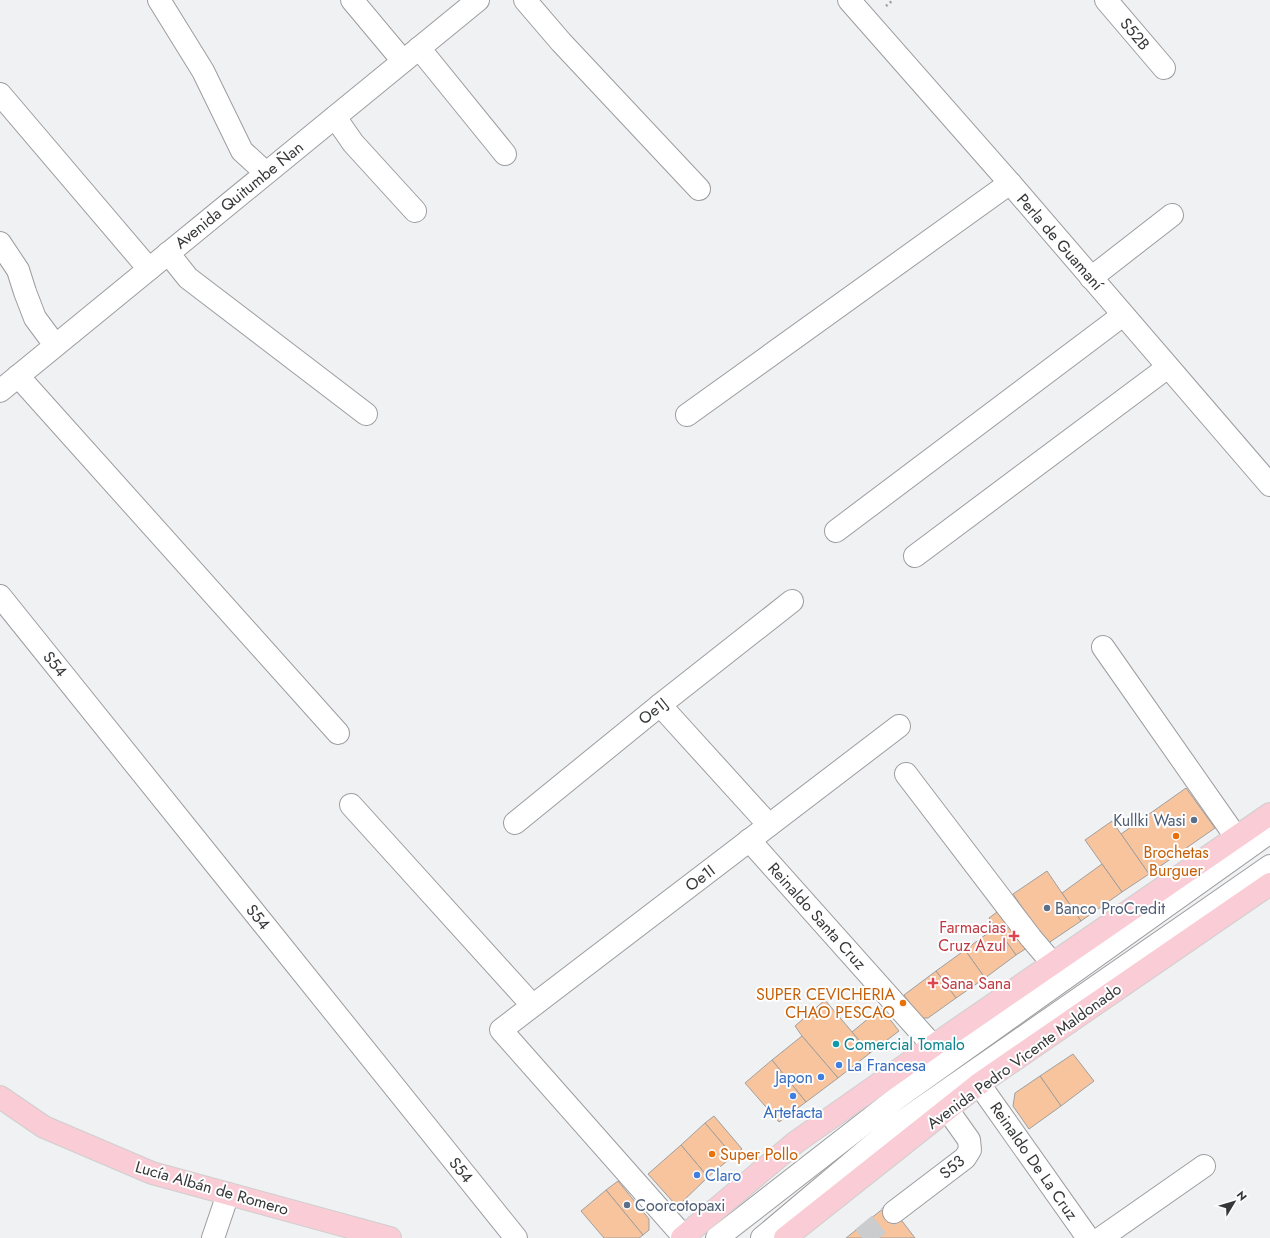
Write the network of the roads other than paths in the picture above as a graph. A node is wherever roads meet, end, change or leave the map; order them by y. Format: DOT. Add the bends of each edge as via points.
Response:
graph roads {
  1 [pos="159,0"];
  2 [pos="352,0"];
  3 [pos="478,0"];
  4 [pos="525,0"];
  5 [pos="849,0"];
  6 [pos="1106,0"];
  7 [pos="411,55"];
  8 [pos="1164,68"];
  9 [pos="0,94"];
  10 [pos="335,117"];
  11 [pos="505,154"];
  12 [pos="266,173"];
  13 [pos="1010,183"];
  14 [pos="699,189"];
  15 [pos="415,211"];
  16 [pos="1172,215"];
  17 [pos="0,243"];
  18 [pos="168,253"];
  19 [pos="149,269"];
  20 [pos="1091,278"];
  21 [pos="1123,315"];
  22 [pos="55,345"];
  23 [pos="1168,366"];
  24 [pos="18,376"];
  25 [pos="0,391"];
  26 [pos="366,414"];
  27 [pos="687,415"];
  28 [pos="1270,484"];
  29 [pos="836,530"];
  30 [pos="915,556"];
  31 [pos="0,596"];
  32 [pos="792,601"];
  33 [pos="1103,647"];
  34 [pos="660,706"];
  35 [pos="899,726"];
  36 [pos="338,733"];
  37 [pos="906,774"];
  38 [pos="351,805"];
  39 [pos="1270,814"];
  40 [pos="515,823"];
  41 [pos="769,825"];
  42 [pos="1270,832"];
  43 [pos="1236,838"];
  44 [pos="749,840"];
  45 [pos="1269,882"];
  46 [pos="1059,971"];
  47 [pos="532,1006"];
  48 [pos="933,1046"];
  49 [pos="980,1084"];
  50 [pos="0,1097"];
  51 [pos="947,1109"];
  52 [pos="1204,1166"];
  53 [pos="228,1194"];
  54 [pos="894,1212"];
  55 [pos="683,1237"];
  56 [pos="213,1238"];
  57 [pos="390,1238"];
  58 [pos="516,1238"];
  59 [pos="717,1238"];
  60 [pos="762,1238"];
  61 [pos="785,1238"];
  62 [pos="1088,1238"];
  63 [pos="1101,1238"];
  1 -- 12 [label="street" via="204,71 242,150"];
  2 -- 7 [label="street"];
  3 -- 7 [label="street, Avenida Quitumbe Ñan"];
  4 -- 14 [label="street"];
  5 -- 13 [label="street, Perla de Guamaní"];
  6 -- 8 [label="street, S52B"];
  7 -- 10 [label="street, Avenida Quitumbe Ñan"];
  7 -- 11 [label="street"];
  9 -- 19 [label="street"];
  10 -- 12 [label="street, Avenida Quitumbe Ñan"];
  10 -- 15 [label="street" via="353,143"];
  12 -- 18 [label="street, Avenida Quitumbe Ñan"];
  13 -- 20 [label="street, Perla de Guamaní"];
  13 -- 27 [label="street"];
  16 -- 20 [label="street"];
  17 -- 22 [label="street" via="18,270 35,318"];
  18 -- 19 [label="street, Avenida Quitumbe Ñan"];
  18 -- 26 [label="street" via="188,278"];
  19 -- 22 [label="street, Avenida Quitumbe Ñan"];
  20 -- 21 [label="street, Perla de Guamaní"];
  21 -- 23 [label="street, Perla de Guamaní"];
  21 -- 29 [label="street"];
  22 -- 24 [label="street, Avenida Quitumbe Ñan"];
  23 -- 28 [label="street, Perla de Guamaní"];
  23 -- 30 [label="street"];
  24 -- 25 [label="street, Avenida Quitumbe Ñan"];
  24 -- 36 [label="street"];
  31 -- 58 [label="street, S54"];
  32 -- 34 [label="street, Oe1J"];
  33 -- 43 [label="street"];
  34 -- 40 [label="street, Oe1J"];
  34 -- 41 [label="street"];
  35 -- 41 [label="street, Oe1I"];
  37 -- 46 [label="street"];
  38 -- 47 [label="street"];
  39 -- 43 [label="main road"];
  41 -- 44 [label="street, Oe1I"];
  42 -- 46 [label="street"];
  43 -- 46 [label="main road"];
  44 -- 47 [label="street, Oe1I"];
  44 -- 48 [label="street, Reinaldo Santa Cruz"];
  45 -- 49 [label="main road, Avenida Pedro Vicente Maldonado"];
  45 -- 60 [label="street" via="894,1127"];
  46 -- 48 [label="main road"];
  46 -- 59 [label="street"];
  47 -- 55 [label="street, Oe1I" via="501,1030"];
  48 -- 55 [label="main road" via="796,1142"];
  49 -- 51 [label="main road, Avenida Pedro Vicente Maldonado"];
  49 -- 62 [label="street, Reinaldo De La Cruz"];
  50 -- 53 [label="main road, Lucía Albán de Romero" via="44,1127 152,1173"];
  51 -- 54 [label="street, S53" via="969,1140 970,1150 965,1158"];
  51 -- 61 [label="main road, Avenida Pedro Vicente Maldonado"];
  52 -- 63 [label="street"];
  53 -- 56 [label="street"];
  53 -- 57 [label="main road, Lucía Albán de Romero"];
}
